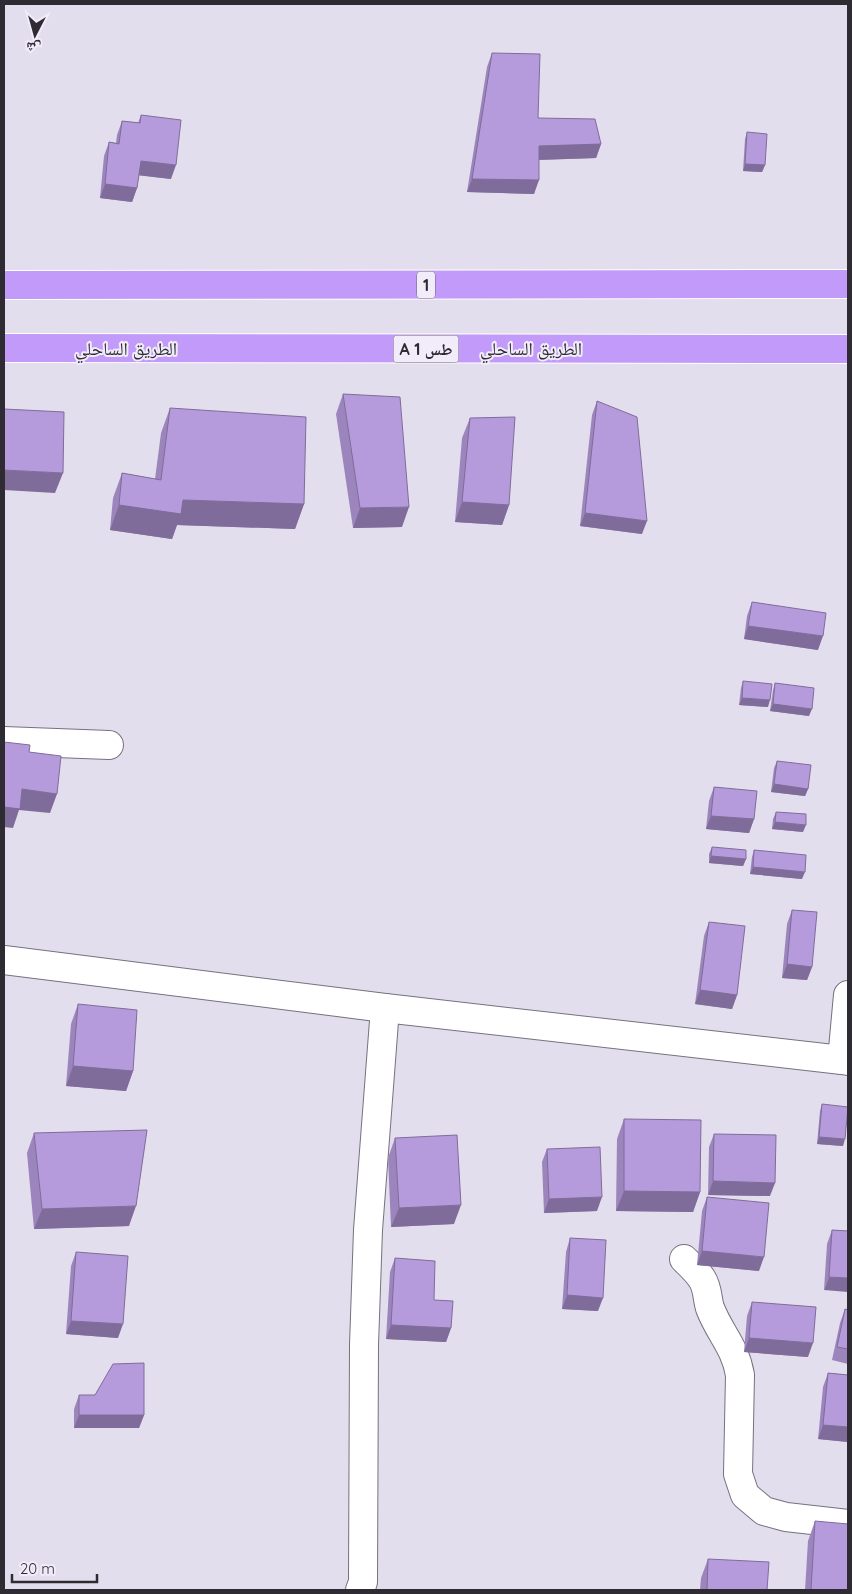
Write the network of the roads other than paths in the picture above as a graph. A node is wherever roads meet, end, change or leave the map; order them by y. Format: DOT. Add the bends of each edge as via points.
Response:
graph roads {
  1 [pos="848,284"];
  2 [pos="4,285"];
  3 [pos="4,348"];
  4 [pos="848,349"];
  5 [pos="4,741"];
  6 [pos="109,745"];
  7 [pos="4,960"];
  8 [pos="848,995"];
  9 [pos="385,1008"];
  10 [pos="845,1061"];
  11 [pos="684,1258"];
  12 [pos="848,1524"];
  13 [pos="360,1590"];
  1 -- 2 [label="highway, 1"];
  3 -- 4 [label="highway, الطريق الساحلي / A 1 طس"];
  5 -- 6 [label="street"];
  7 -- 9 [label="street"];
  8 -- 10 [label="street"];
  9 -- 10 [label="street"];
  9 -- 13 [label="street" via="368,1230 363,1582"];
  11 -- 12 [label="street" via="706,1285 709,1306 737,1362 740,1375 738,1474 745,1495 764,1511 786,1517"];
}
